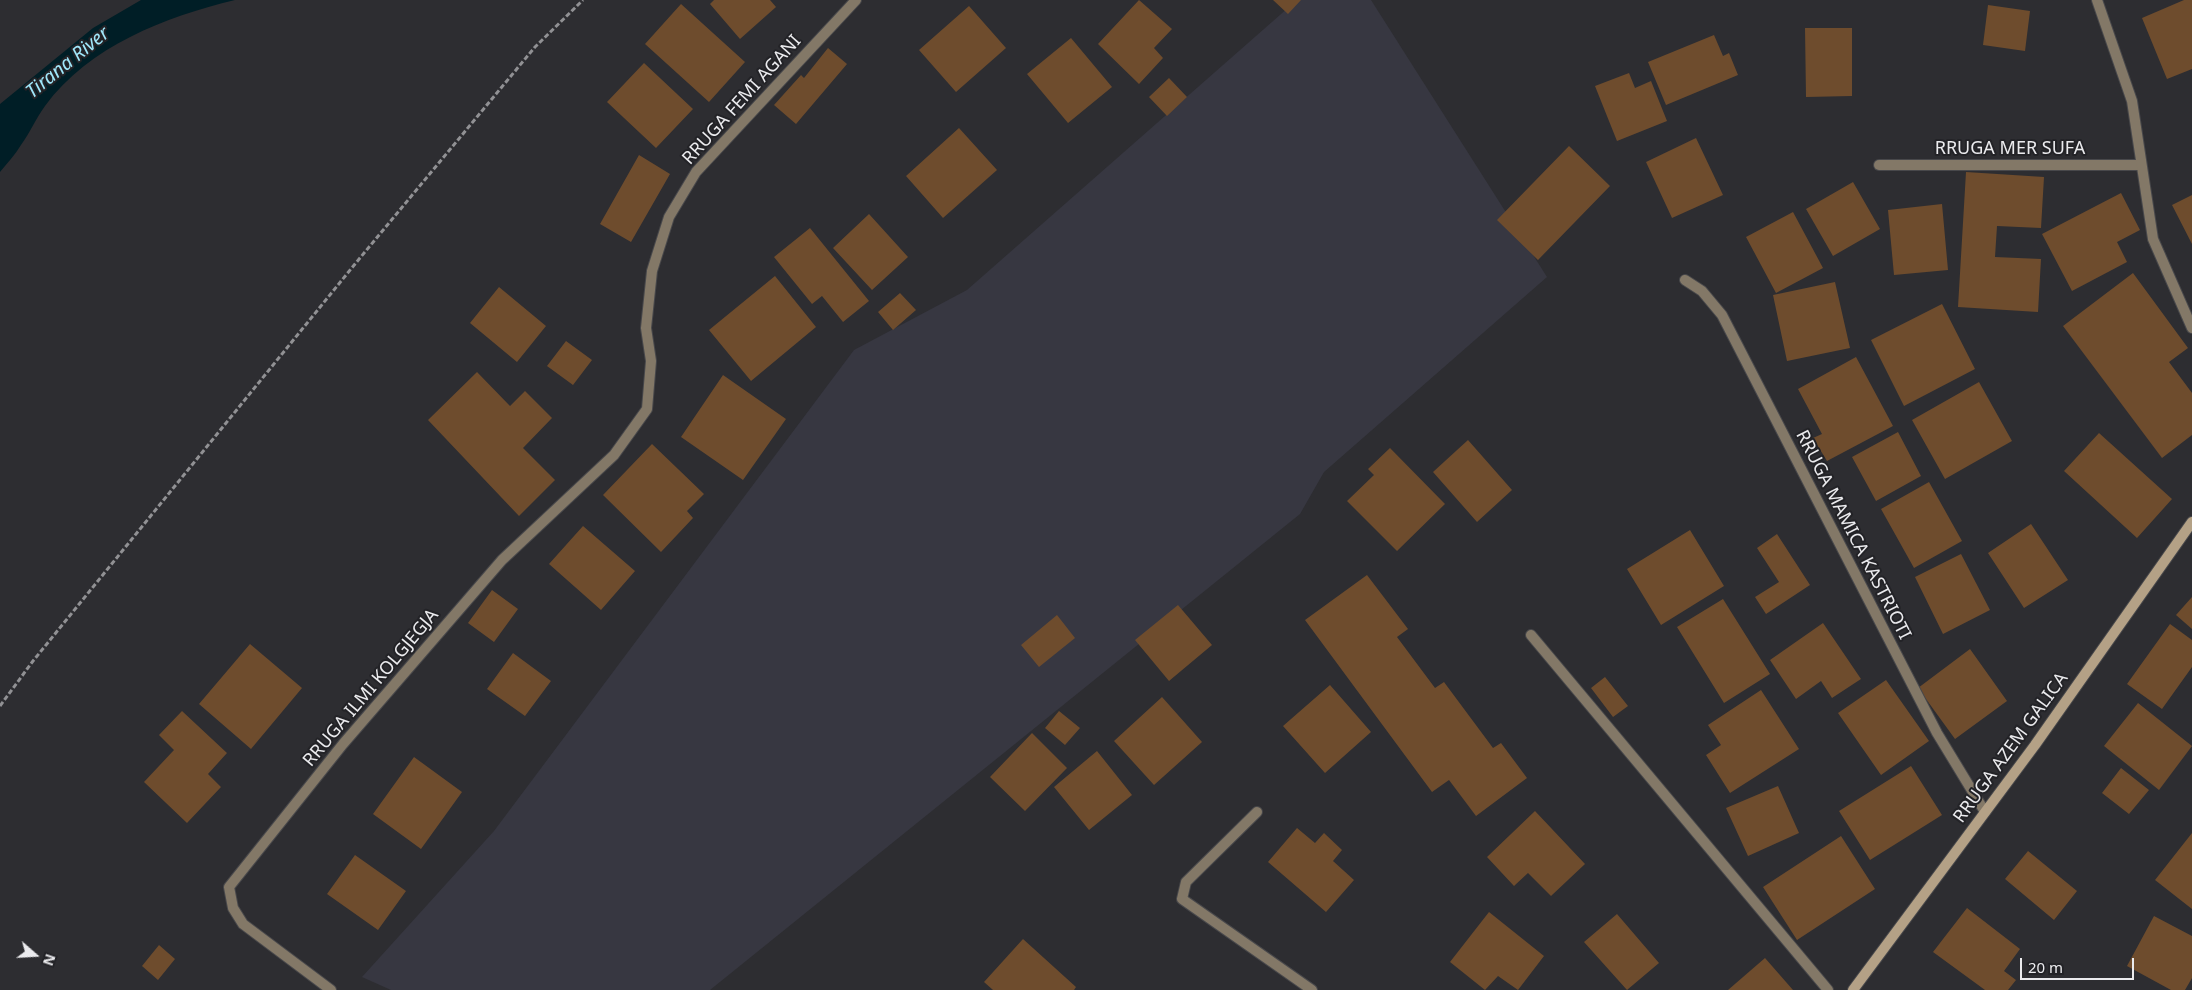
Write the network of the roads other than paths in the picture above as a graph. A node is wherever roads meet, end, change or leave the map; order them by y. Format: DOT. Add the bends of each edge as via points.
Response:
graph roads {
  1 [pos="856,0"];
  2 [pos="2097,0"];
  3 [pos="1879,165"];
  4 [pos="2140,165"];
  5 [pos="1685,280"];
  6 [pos="2192,328"];
  7 [pos="647,409"];
  8 [pos="2192,522"];
  9 [pos="1531,635"];
  10 [pos="1258,812"];
  11 [pos="1985,812"];
  12 [pos="331,990"];
  13 [pos="1312,990"];
  14 [pos="1828,990"];
  15 [pos="1853,990"];
  1 -- 7 [label="street, RRUGA FEMI AGANI" via="696,172 669,217 652,271 646,328 651,361"];
  2 -- 4 [label="street" via="2132,101"];
  3 -- 4 [label="street, RRUGA MER SUFA"];
  4 -- 6 [label="street" via="2153,240"];
  5 -- 11 [label="street, RRUGA MAMICA KASTRIOTI" via="1702,292 1722,315 1937,733"];
  7 -- 12 [label="street, RRUGA ILMI KOLGJEGJA" via="614,455 496,567 343,744 229,887 233,908 243,924"];
  8 -- 11 [label="main road, RRUGA AZEM GALICA"];
  9 -- 14 [label="street"];
  10 -- 13 [label="street" via="1186,882 1182,899"];
  11 -- 15 [label="main road, RRUGA AZEM GALICA"];
}
